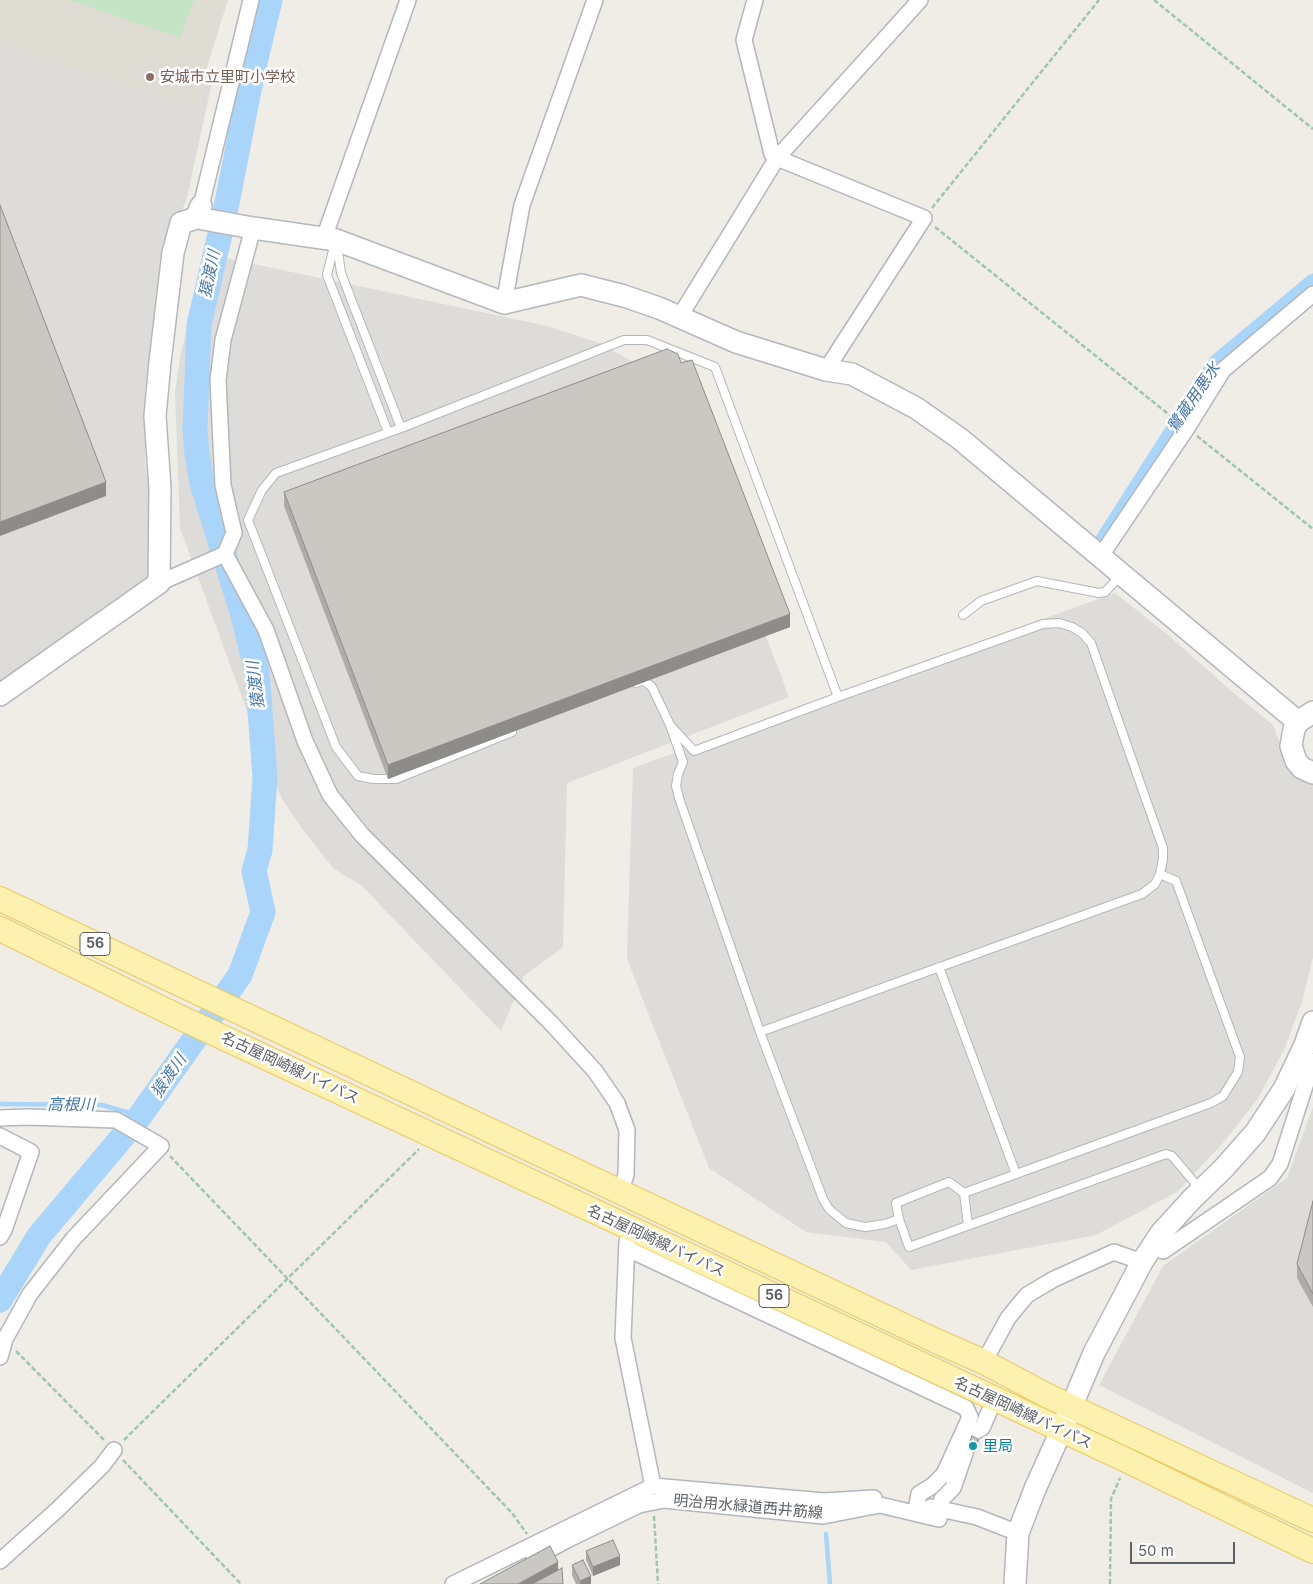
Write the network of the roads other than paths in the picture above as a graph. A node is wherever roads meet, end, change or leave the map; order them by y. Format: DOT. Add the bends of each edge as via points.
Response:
graph roads {
  1 [pos="252,0"];
  2 [pos="408,0"];
  3 [pos="595,0"];
  4 [pos="755,0"];
  5 [pos="920,0"];
  6 [pos="777,158"];
  7 [pos="200,214"];
  8 [pos="253,228"];
  9 [pos="330,239"];
  10 [pos="1313,294"];
  11 [pos="504,303"];
  12 [pos="680,316"];
  13 [pos="826,370"];
  14 [pos="401,428"];
  15 [pos="388,432"];
  16 [pos="225,554"];
  17 [pos="1100,557"];
  18 [pos="1121,575"];
  19 [pos="159,582"];
  20 [pos="963,615"];
  21 [pos="625,687"];
  22 [pos="0,695"];
  23 [pos="838,697"];
  24 [pos="1306,717"];
  25 [pos="670,726"];
  26 [pos="520,729"];
  27 [pos="1313,774"];
  28 [pos="1160,874"];
  29 [pos="0,899"];
  30 [pos="0,929"];
  31 [pos="939,967"];
  32 [pos="1313,1022"];
  33 [pos="760,1032"];
  34 [pos="1313,1062"];
  35 [pos="0,1118"];
  36 [pos="0,1136"];
  37 [pos="1016,1174"];
  38 [pos="1201,1190"];
  39 [pos="620,1192"];
  40 [pos="964,1193"];
  41 [pos="899,1219"];
  42 [pos="968,1226"];
  43 [pos="0,1237"];
  44 [pos="627,1238"];
  45 [pos="1163,1251"];
  46 [pos="1142,1262"];
  47 [pos="0,1356"];
  48 [pos="984,1362"];
  49 [pos="1071,1407"];
  50 [pos="990,1412"];
  51 [pos="1061,1431"];
  52 [pos="114,1450"];
  53 [pos="653,1486"];
  54 [pos="917,1504"];
  55 [pos="939,1508"];
  56 [pos="1313,1520"];
  57 [pos="1018,1533"];
  58 [pos="1313,1551"];
  59 [pos="0,1561"];
  60 [pos="453,1584"];
  61 [pos="482,1584"];
  62 [pos="1015,1584"];
  1 -- 7 [label="street"];
  2 -- 9 [label="street"];
  3 -- 11 [label="street" via="522,205"];
  4 -- 6 [label="street" via="744,40 772,154"];
  5 -- 6 [label="street"];
  6 -- 12 [label="street"];
  6 -- 13 [label="street" via="924,218"];
  7 -- 8 [label="street"];
  7 -- 19 [label="street" via="181,223 173,253 160,362 155,416 160,488"];
  8 -- 9 [label="street"];
  8 -- 16 [label="street" via="223,340 218,380 224,485 234,533"];
  9 -- 11 [label="street"];
  9 -- 14 [label="lane"];
  9 -- 15 [label="lane" via="327,275"];
  10 -- 17 [label="street" via="1223,370"];
  11 -- 12 [label="street" via="581,285"];
  12 -- 13 [label="street" via="736,342"];
  13 -- 17 [label="street" via="852,374 916,408 959,438"];
  14 -- 15 [label="lane"];
  14 -- 23 [label="lane" via="624,340 647,340 714,368"];
  15 -- 26 [label="lane" via="276,473 262,490 248,520 336,747 358,776 373,780 396,779"];
  16 -- 19 [label="street"];
  16 -- 39 [label="street" via="266,630 306,741 330,795 362,835 596,1071 617,1103 627,1130 626,1175"];
  17 -- 18 [label="street"];
  18 -- 20 [label="lane" via="1105,592 1099,593 1037,581 981,601"];
  18 -- 24 [label="street"];
  19 -- 22 [label="street"];
  21 -- 25 [label="lane" via="643,680 652,687"];
  23 -- 25 [label="lane" via="694,751"];
  23 -- 28 [label="lane" via="1043,624 1059,623 1072,627 1091,643 1163,848"];
  24 -- 27 [label="street" via="1291,737 1293,754 1302,768"];
  25 -- 33 [label="lane" via="683,762 676,786 679,798"];
  28 -- 31 [label="lane" via="1155,884 1142,894"];
  28 -- 37 [label="lane" via="1176,881 1240,1057 1238,1072 1223,1096 1211,1103"];
  29 -- 39 [label="main road, 名古屋岡崎線バイパス / 56"];
  30 -- 44 [label="main road, 名古屋岡崎線バイパス / 56" via="432,1136"];
  31 -- 33 [label="lane"];
  31 -- 37 [label="lane"];
  32 -- 38 [label="street" via="1279,1096 1255,1133"];
  33 -- 41 [label="lane" via="829,1209 846,1223 865,1227"];
  34 -- 45 [label="street" via="1280,1164 1270,1178"];
  35 -- 47 [label="street" via="116,1120 158,1144 73,1239 30,1294 5,1339"];
  36 -- 43 [label="street" via="30,1152"];
  37 -- 40 [label="lane"];
  38 -- 42 [label="lane" via="1172,1156 1166,1154"];
  38 -- 46 [label="street" via="1161,1233"];
  39 -- 48 [label="main road, 名古屋岡崎線バイパス / 56"];
  40 -- 41 [label="lane" via="949,1182 896,1204"];
  40 -- 42 [label="lane"];
  41 -- 42 [label="lane" via="908,1247"];
  44 -- 51 [label="main road, 名古屋岡崎線バイパス / 56"];
  44 -- 53 [label="street" via="623,1338"];
  44 -- 54 [label="street" via="966,1408 970,1417 944,1474 919,1494"];
  46 -- 48 [label="street" via="1114,1252 1054,1279 1027,1296 1008,1318"];
  46 -- 49 [label="street" via="1094,1353"];
  48 -- 49 [label="main road, 名古屋岡崎線バイパス / 56"];
  49 -- 51 [label="street"];
  49 -- 56 [label="main road, 名古屋岡崎線バイパス / 56"];
  50 -- 55 [label="street, 明治用水緑道西井筋線" via="982,1428 972,1433 954,1488 942,1499"];
  51 -- 57 [label="street"];
  51 -- 58 [label="main road, 名古屋岡崎線バイパス / 56"];
  52 -- 59 [label="street" via="57,1510"];
  53 -- 54 [label="street" via="824,1501 886,1498"];
  53 -- 60 [label="street"];
  54 -- 55 [label="street"];
  55 -- 57 [label="street" via="977,1517"];
  55 -- 61 [label="street, 明治用水緑道西井筋線" via="938,1519 880,1505 823,1516 664,1500 639,1505"];
  57 -- 62 [label="street"];
}
